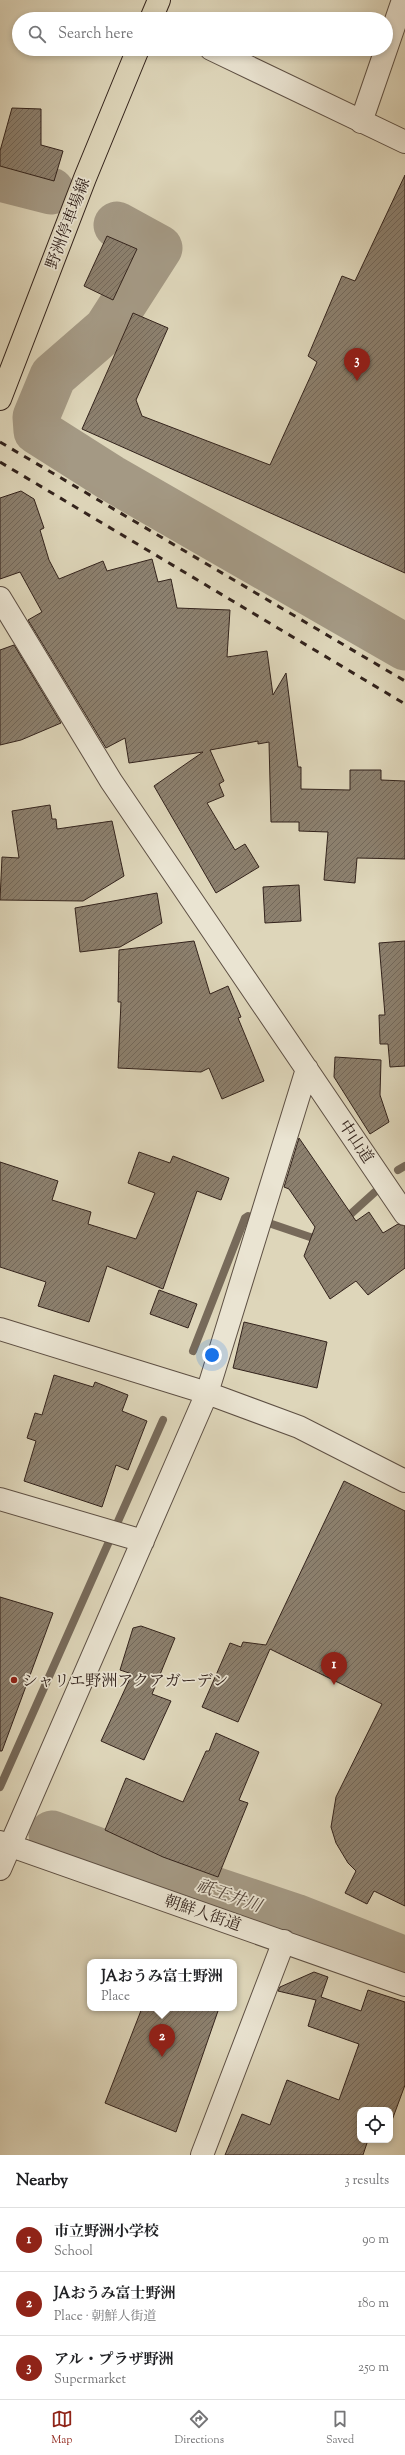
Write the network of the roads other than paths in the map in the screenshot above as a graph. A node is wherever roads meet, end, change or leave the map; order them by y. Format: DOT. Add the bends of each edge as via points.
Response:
graph roads {
  1 [pos="158,0"];
  2 [pos="403,0"];
  3 [pos="154,12"];
  4 [pos="393,29"];
  5 [pos="135,56"];
  6 [pos="225,56"];
  7 [pos="384,56"];
  8 [pos="361,122"];
  9 [pos="405,142"];
  10 [pos="0,399"];
  11 [pos="0,598"];
  12 [pos="307,1069"];
  13 [pos="405,1214"];
  14 [pos="0,1329"];
  15 [pos="207,1393"];
  16 [pos="405,1481"];
  17 [pos="0,1499"];
  18 [pos="143,1541"];
  19 [pos="5,1844"];
  20 [pos="0,1869"];
  21 [pos="284,1941"];
  22 [pos="405,1985"];
  23 [pos="202,2155"];
  1 -- 3 [label="main road"];
  2 -- 4 [label="street"];
  5 -- 10 [label="main road, 野洲停車場線" via="84,178"];
  6 -- 8 [label="street"];
  7 -- 8 [label="street"];
  8 -- 9 [label="street"];
  11 -- 12 [label="street, 中山道" via="111,781"];
  12 -- 13 [label="street, 中山道"];
  12 -- 15 [label="street"];
  14 -- 15 [label="street"];
  15 -- 16 [label="street" via="298,1427"];
  15 -- 18 [label="street"];
  17 -- 18 [label="street"];
  18 -- 19 [label="street"];
  19 -- 20 [label="street"];
  19 -- 21 [label="street, 朝鮮人街道"];
  21 -- 22 [label="street, 朝鮮人街道"];
  21 -- 23 [label="street"];
}
